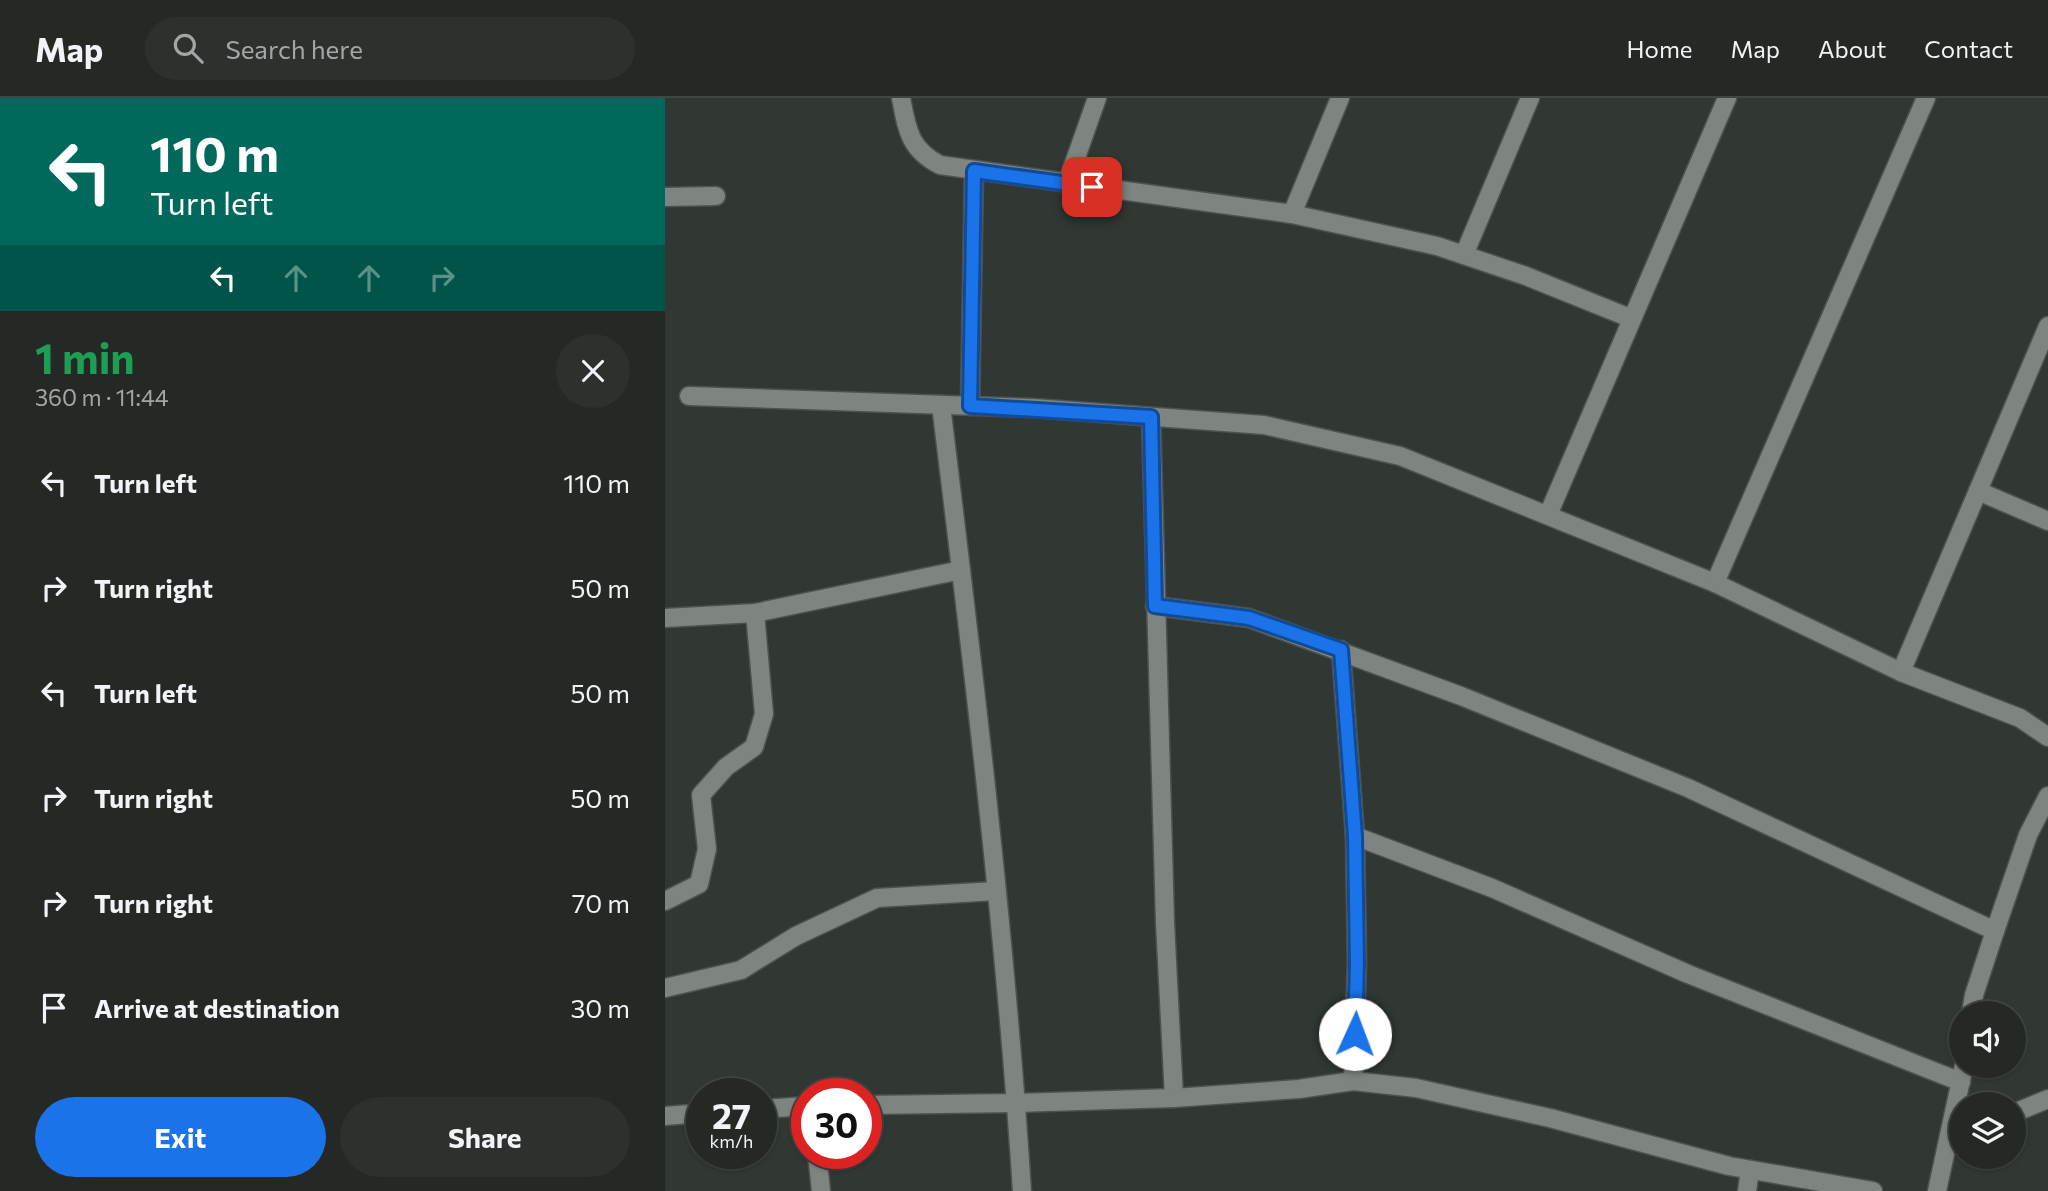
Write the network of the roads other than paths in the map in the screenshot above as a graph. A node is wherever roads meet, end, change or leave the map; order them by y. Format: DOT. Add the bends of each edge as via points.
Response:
graph roads {
  1 [pos="901,98"];
  2 [pos="1097,98"];
  3 [pos="1340,98"];
  4 [pos="1530,98"];
  5 [pos="1727,98"];
  6 [pos="1926,98"];
  7 [pos="974,171"];
  8 [pos="1067,183"];
  9 [pos="665,197"];
  10 [pos="716,197"];
  11 [pos="1292,214"];
  12 [pos="1464,255"];
  13 [pos="1630,318"];
  14 [pos="2048,326"];
  15 [pos="689,396"];
  16 [pos="941,405"];
  17 [pos="970,406"];
  18 [pos="1151,417"];
  19 [pos="1978,491"];
  20 [pos="1548,515"];
  21 [pos="2048,521"];
  22 [pos="961,570"];
  23 [pos="1715,583"];
  24 [pos="1155,606"];
  25 [pos="755,613"];
  26 [pos="665,618"];
  27 [pos="1341,650"];
  28 [pos="1901,672"];
  29 [pos="2048,737"];
  30 [pos="2048,796"];
  31 [pos="1355,836"];
  32 [pos="996,891"];
  33 [pos="665,901"];
  34 [pos="1995,931"];
  35 [pos="665,988"];
  36 [pos="1973,1001"];
  37 [pos="1949,1069"];
  38 [pos="1353,1081"];
  39 [pos="1174,1097"];
  40 [pos="2048,1099"];
  41 [pos="1016,1103"];
  42 [pos="882,1105"];
  43 [pos="2026,1108"];
  44 [pos="686,1114"];
  45 [pos="665,1115"];
  46 [pos="1949,1156"];
  47 [pos="819,1169"];
  48 [pos="1750,1170"];
  49 [pos="821,1191"];
  50 [pos="1022,1191"];
  51 [pos="1747,1191"];
  52 [pos="1873,1191"];
  53 [pos="1937,1191"];
  1 -- 7 [label="street" via="908,131 919,152 940,165"];
  2 -- 8 [label="street"];
  3 -- 11 [label="street"];
  4 -- 12 [label="street"];
  5 -- 13 [label="street"];
  6 -- 23 [label="street"];
  7 -- 8 [label="street"];
  7 -- 17 [label="street"];
  8 -- 11 [label="street"];
  9 -- 10 [label="street"];
  11 -- 12 [label="street"];
  12 -- 13 [label="street"];
  13 -- 20 [label="street"];
  14 -- 19 [label="street"];
  15 -- 16 [label="street"];
  16 -- 17 [label="street"];
  16 -- 22 [label="street"];
  17 -- 18 [label="street"];
  18 -- 20 [label="street" via="1263,425 1400,456"];
  18 -- 24 [label="street"];
  19 -- 21 [label="street"];
  19 -- 28 [label="street"];
  20 -- 23 [label="street"];
  22 -- 25 [label="street"];
  22 -- 32 [label="street"];
  23 -- 28 [label="street"];
  24 -- 27 [label="street" via="1249,618"];
  24 -- 39 [label="street"];
  25 -- 26 [label="street"];
  25 -- 33 [label="street" via="764,713 754,747 726,767 701,795 707,849 699,884"];
  27 -- 31 [label="street"];
  27 -- 34 [label="street" via="1688,788"];
  28 -- 29 [label="street" via="2020,718"];
  30 -- 34 [label="street" via="2028,835"];
  31 -- 37 [label="street" via="1492,888 1688,974"];
  31 -- 38 [label="street"];
  32 -- 35 [label="street" via="877,898 796,936 741,970"];
  32 -- 41 [label="street"];
  34 -- 36 [label="street"];
  38 -- 39 [label="street"];
  38 -- 48 [label="street" via="1430,1091"];
  39 -- 41 [label="street"];
  40 -- 43 [label="street"];
  41 -- 42 [label="street"];
  41 -- 50 [label="street"];
  44 -- 45 [label="street"];
  46 -- 53 [label="street"];
  47 -- 49 [label="street"];
  48 -- 51 [label="street"];
  48 -- 52 [label="street"];
}
